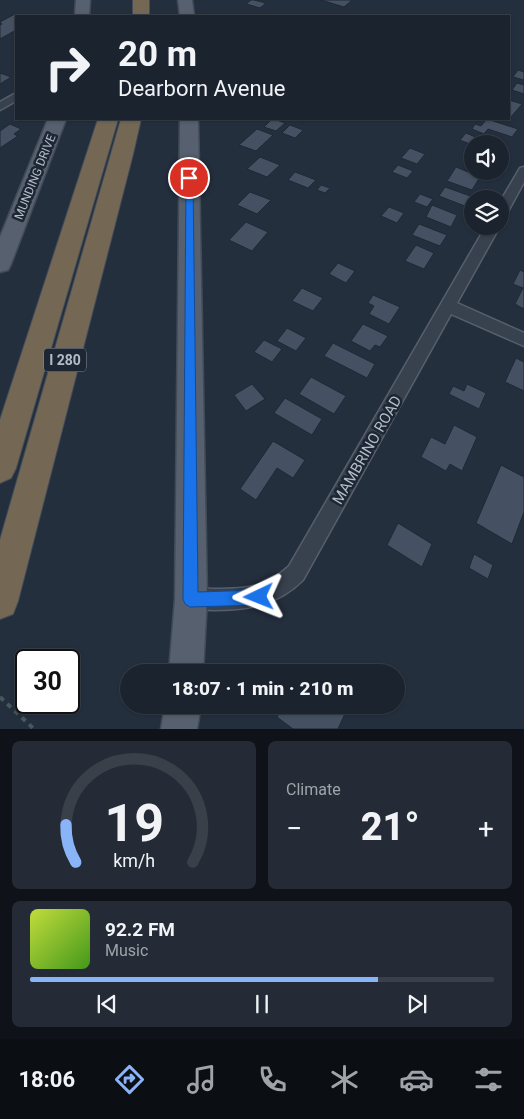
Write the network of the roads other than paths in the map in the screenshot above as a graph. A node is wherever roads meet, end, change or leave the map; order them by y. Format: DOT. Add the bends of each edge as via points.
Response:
graph roads {
  1 [pos="83,0"];
  2 [pos="141,0"];
  3 [pos="185,0"];
  4 [pos="82,15"];
  5 [pos="141,15"];
  6 [pos="187,15"];
  7 [pos="15,97"];
  8 [pos="0,107"];
  9 [pos="57,120"];
  10 [pos="108,120"];
  11 [pos="131,120"];
  12 [pos="189,120"];
  13 [pos="524,171"];
  14 [pos="509,198"];
  15 [pos="488,235"];
  16 [pos="0,264"];
  17 [pos="448,306"];
  18 [pos="524,340"];
  19 [pos="0,468"];
  20 [pos="190,599"];
  21 [pos="0,601"];
  22 [pos="186,664"];
  23 [pos="181,714"];
  24 [pos="178,729"];
  1 -- 4 [label="main road"];
  2 -- 5 [label="highway"];
  3 -- 6 [label="main road"];
  7 -- 8 [label="street"];
  9 -- 16 [label="main road, MUNDING DRIVE"];
  10 -- 19 [label="highway, I 280"];
  11 -- 21 [label="highway, I 280"];
  12 -- 20 [label="main road"];
  13 -- 14 [label="street"];
  15 -- 17 [label="street, MAMBRINO ROAD"];
  17 -- 18 [label="street"];
  17 -- 20 [label="street, MAMBRINO ROAD" via="296,573 286,585 272,594 259,597"];
  20 -- 22 [label="main road"];
  23 -- 24 [label="main road"];
}
